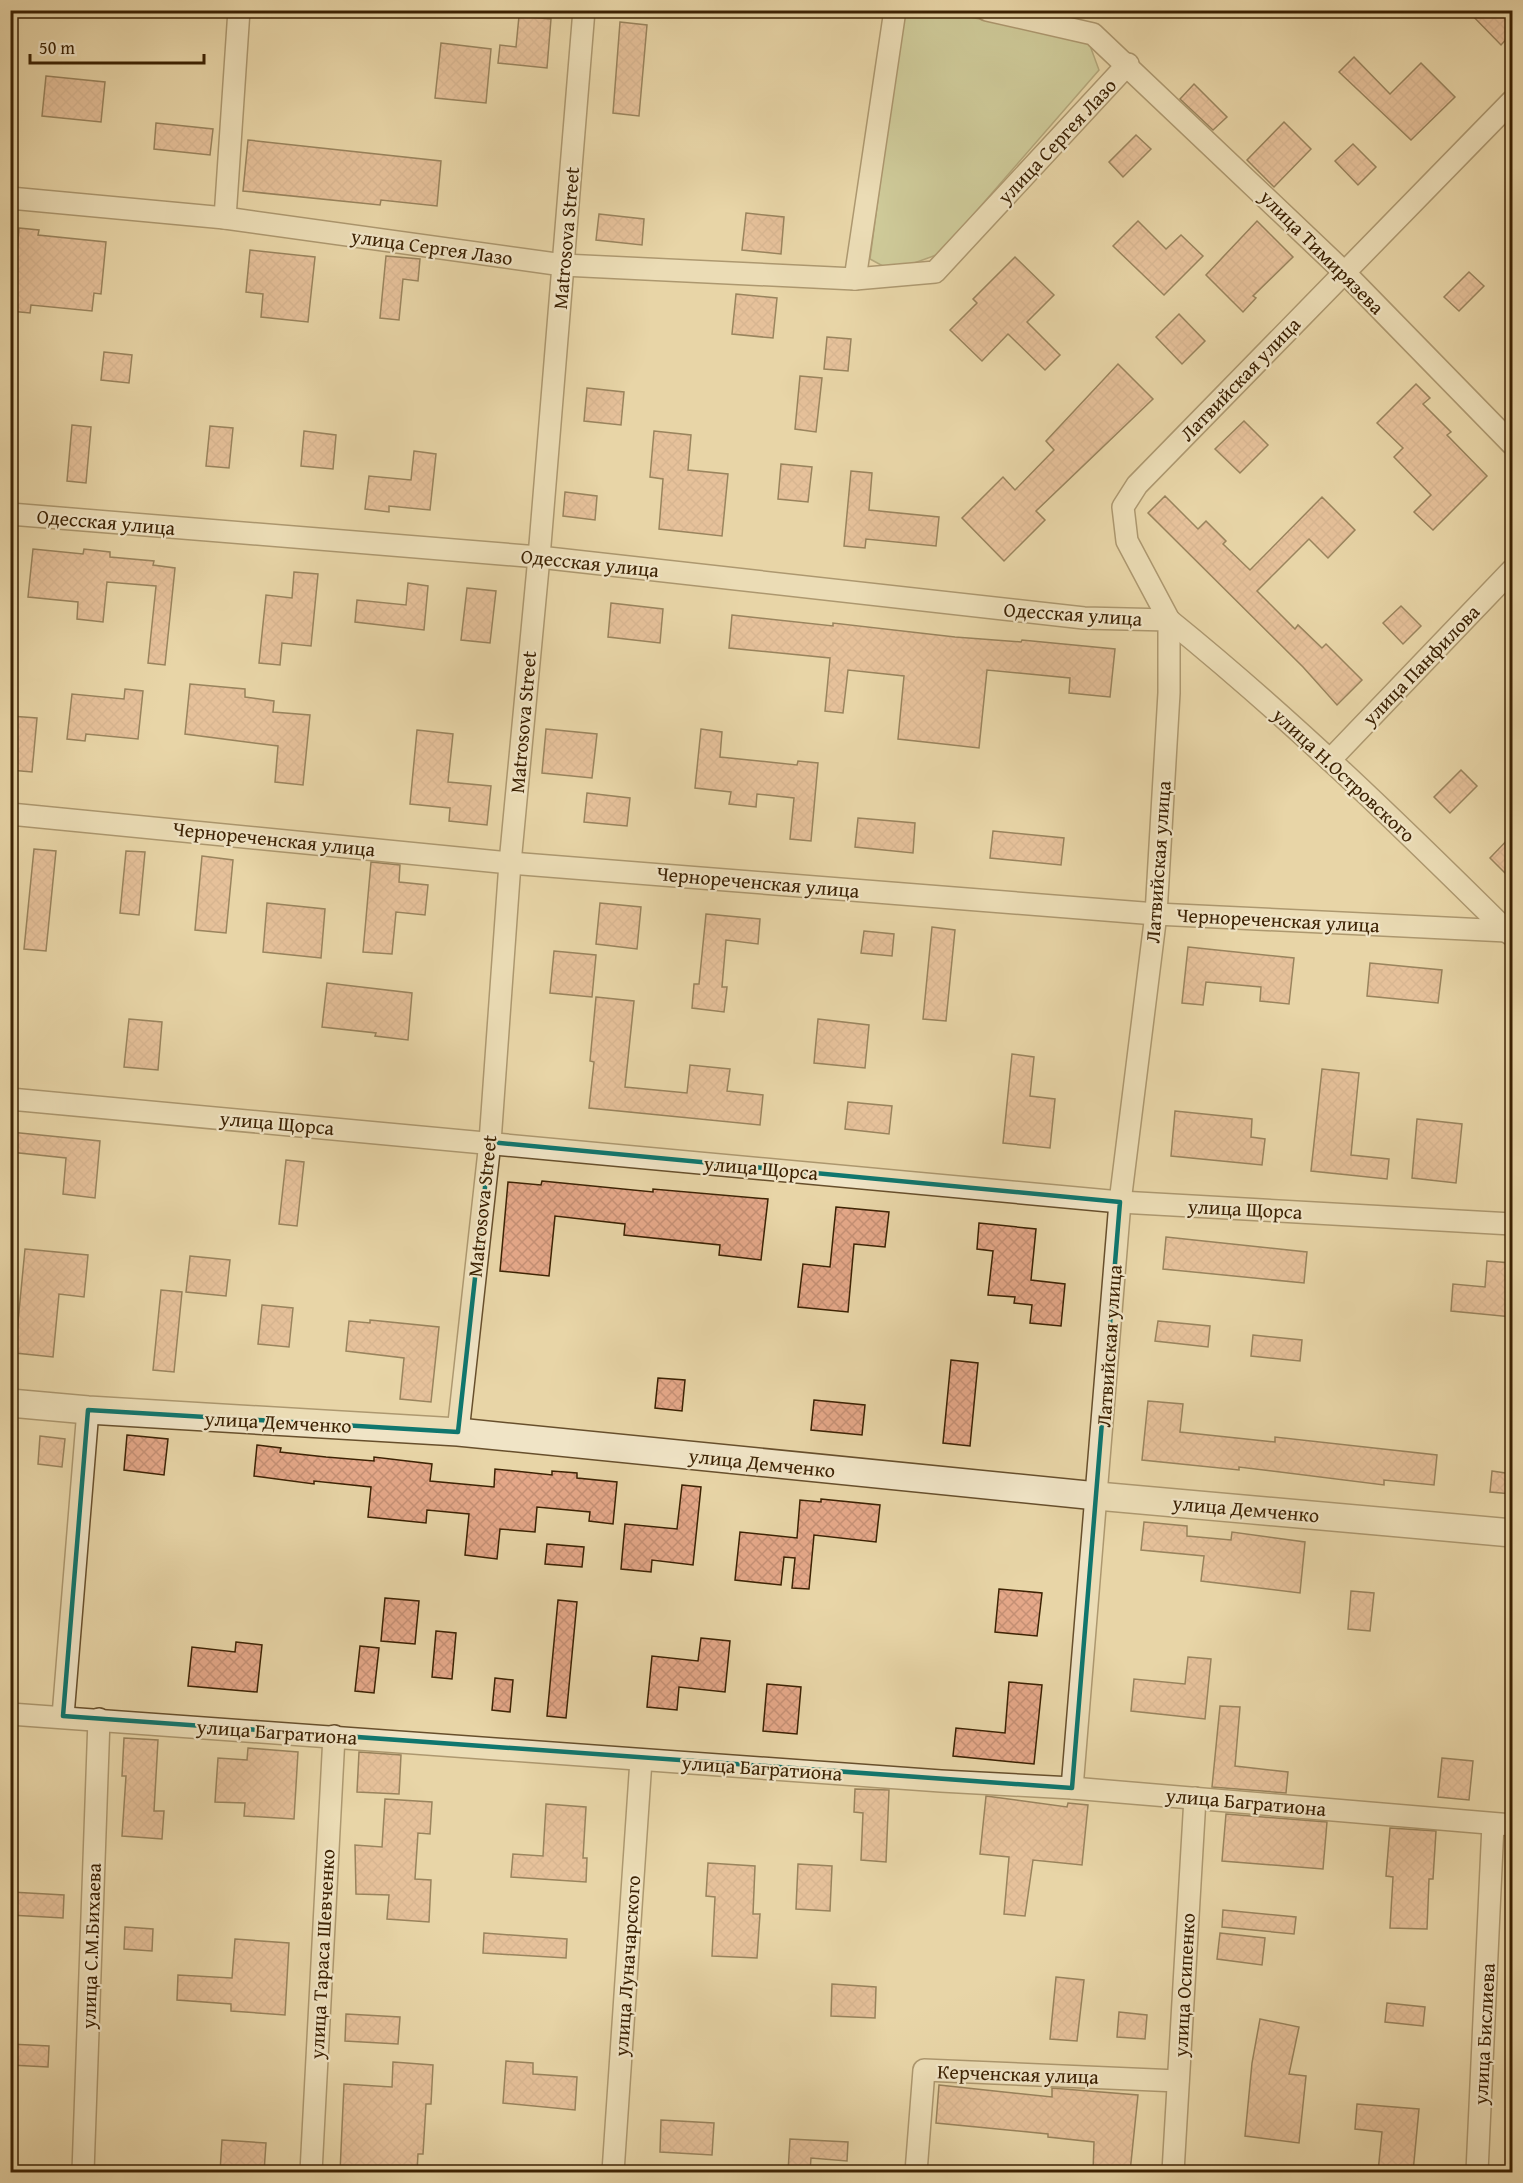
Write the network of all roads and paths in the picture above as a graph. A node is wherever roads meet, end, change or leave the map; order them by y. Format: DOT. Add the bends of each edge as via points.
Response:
graph roads {
  1 [pos="239,10"];
  2 [pos="585,10"];
  3 [pos="895,10"];
  4 [pos="987,10"];
  5 [pos="1128,64"];
  6 [pos="1512,101"];
  7 [pos="10,198"];
  8 [pos="225,218"];
  9 [pos="563,266"];
  10 [pos="1344,272"];
  11 [pos="855,279"];
  12 [pos="1512,444"];
  13 [pos="10,514"];
  14 [pos="539,557"];
  15 [pos="1512,570"];
  16 [pos="1169,620"];
  17 [pos="1330,760"];
  18 [pos="10,814"];
  19 [pos="510,863"];
  20 [pos="1156,914"];
  21 [pos="1509,934"];
  22 [pos="10,1099"];
  23 [pos="490,1142"];
  24 [pos="1120,1202"];
  25 [pos="1512,1224"];
  26 [pos="10,1403"];
  27 [pos="87,1410"];
  28 [pos="458,1432"];
  29 [pos="1097,1496"];
  30 [pos="1512,1533"];
  31 [pos="10,1714"];
  32 [pos="63,1716"];
  33 [pos="99,1719"];
  34 [pos="334,1736"];
  35 [pos="641,1760"];
  36 [pos="1072,1788"];
  37 [pos="1195,1798"];
  38 [pos="1503,1825"];
  39 [pos="1178,2081"];
  40 [pos="83,2172"];
  41 [pos="311,2172"];
  42 [pos="613,2172"];
  43 [pos="916,2172"];
  44 [pos="1173,2172"];
  45 [pos="1477,2172"];
  1 -- 8 [label="street"];
  2 -- 9 [label="street, Matrosova Street"];
  3 -- 11 [label="street"];
  4 -- 5 [label="street, улица Сергея Лазо" via="1093,34"];
  5 -- 10 [label="street, улица Тимирязева"];
  5 -- 11 [label="street, улица Сергея Лазо" via="934,272"];
  6 -- 10 [label="street, Латвийская улица"];
  7 -- 8 [label="street, улица Сергея Лазо"];
  8 -- 9 [label="street, улица Сергея Лазо"];
  9 -- 11 [label="street, улица Сергея Лазо"];
  9 -- 14 [label="street, Matrosova Street"];
  10 -- 12 [label="street, улица Тимирязева"];
  10 -- 16 [label="street, Латвийская улица" via="1137,484 1123,507 1127,541"];
  13 -- 14 [label="street, Одесская улица"];
  14 -- 16 [label="street, Одесская улица" via="1084,618"];
  14 -- 19 [label="street, Matrosova Street"];
  15 -- 17 [label="street, улица Панфилова"];
  16 -- 17 [label="street, улица Н.Островского"];
  16 -- 20 [label="street, Латвийская улица" via="1169,693"];
  17 -- 21 [label="street, улица Н.Островского"];
  18 -- 19 [label="street, Чернореченская улица"];
  19 -- 20 [label="street, Чернореченская улица"];
  19 -- 23 [label="street, Matrosova Street"];
  20 -- 21 [label="street, Чернореченская улица"];
  20 -- 24 [label="street, Латвийская улица"];
  22 -- 23 [label="street, улица Щорса"];
  23 -- 24 [label="street, улица Щорса"];
  23 -- 28 [label="street, Matrosova Street"];
  24 -- 25 [label="street, улица Щорса"];
  24 -- 29 [label="street, Латвийская улица"];
  26 -- 27 [label="street, улица Демченко"];
  27 -- 28 [label="street, улица Демченко"];
  27 -- 32 [label="street"];
  28 -- 29 [label="street, улица Демченко"];
  29 -- 30 [label="street, улица Демченко"];
  29 -- 36 [label="street, Латвийская улица"];
  31 -- 32 [label="street, улица Багратиона"];
  32 -- 33 [label="street, улица Багратиона"];
  33 -- 34 [label="street, улица Багратиона"];
  33 -- 40 [label="street, улица С.М.Бихаева"];
  34 -- 35 [label="street, улица Багратиона"];
  34 -- 41 [label="street, улица Тараса Шевченко"];
  35 -- 36 [label="street, улица Багратиона"];
  35 -- 42 [label="street, улица Луначарского"];
  36 -- 37 [label="street, улица Багратиона"];
  37 -- 38 [label="street, улица Багратиона"];
  37 -- 39 [label="street, улица Осипенко"];
  38 -- 45 [label="street, улица Бислиева"];
  39 -- 43 [label="street, Керченская улица" via="924,2070"];
  39 -- 44 [label="street, улица Осипенко"];
}
